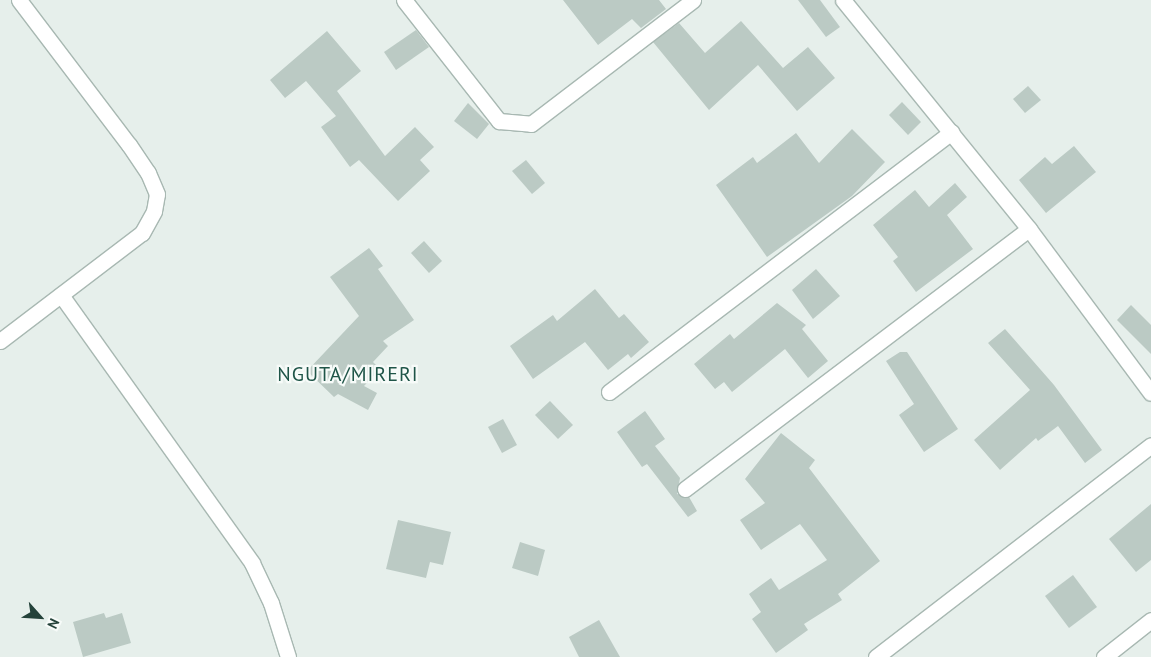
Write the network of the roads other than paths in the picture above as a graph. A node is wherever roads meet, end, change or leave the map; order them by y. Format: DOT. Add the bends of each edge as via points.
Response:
graph roads {
  1 [pos="19,0"];
  2 [pos="404,0"];
  3 [pos="693,0"];
  4 [pos="843,0"];
  5 [pos="952,132"];
  6 [pos="1029,229"];
  7 [pos="61,295"];
  8 [pos="0,341"];
  9 [pos="609,392"];
  10 [pos="1151,393"];
  11 [pos="1151,446"];
  12 [pos="685,489"];
  13 [pos="1151,620"];
  14 [pos="288,657"];
  15 [pos="876,657"];
  16 [pos="1104,657"];
  1 -- 7 [label="street" via="129,145 148,173 157,194 154,211 142,232"];
  2 -- 3 [label="street" via="499,121 531,124"];
  4 -- 5 [label="street"];
  5 -- 6 [label="street"];
  5 -- 9 [label="street"];
  6 -- 10 [label="street"];
  6 -- 12 [label="street"];
  7 -- 8 [label="street"];
  7 -- 14 [label="street" via="252,563 272,603"];
  11 -- 15 [label="street"];
  13 -- 16 [label="street"];
}
